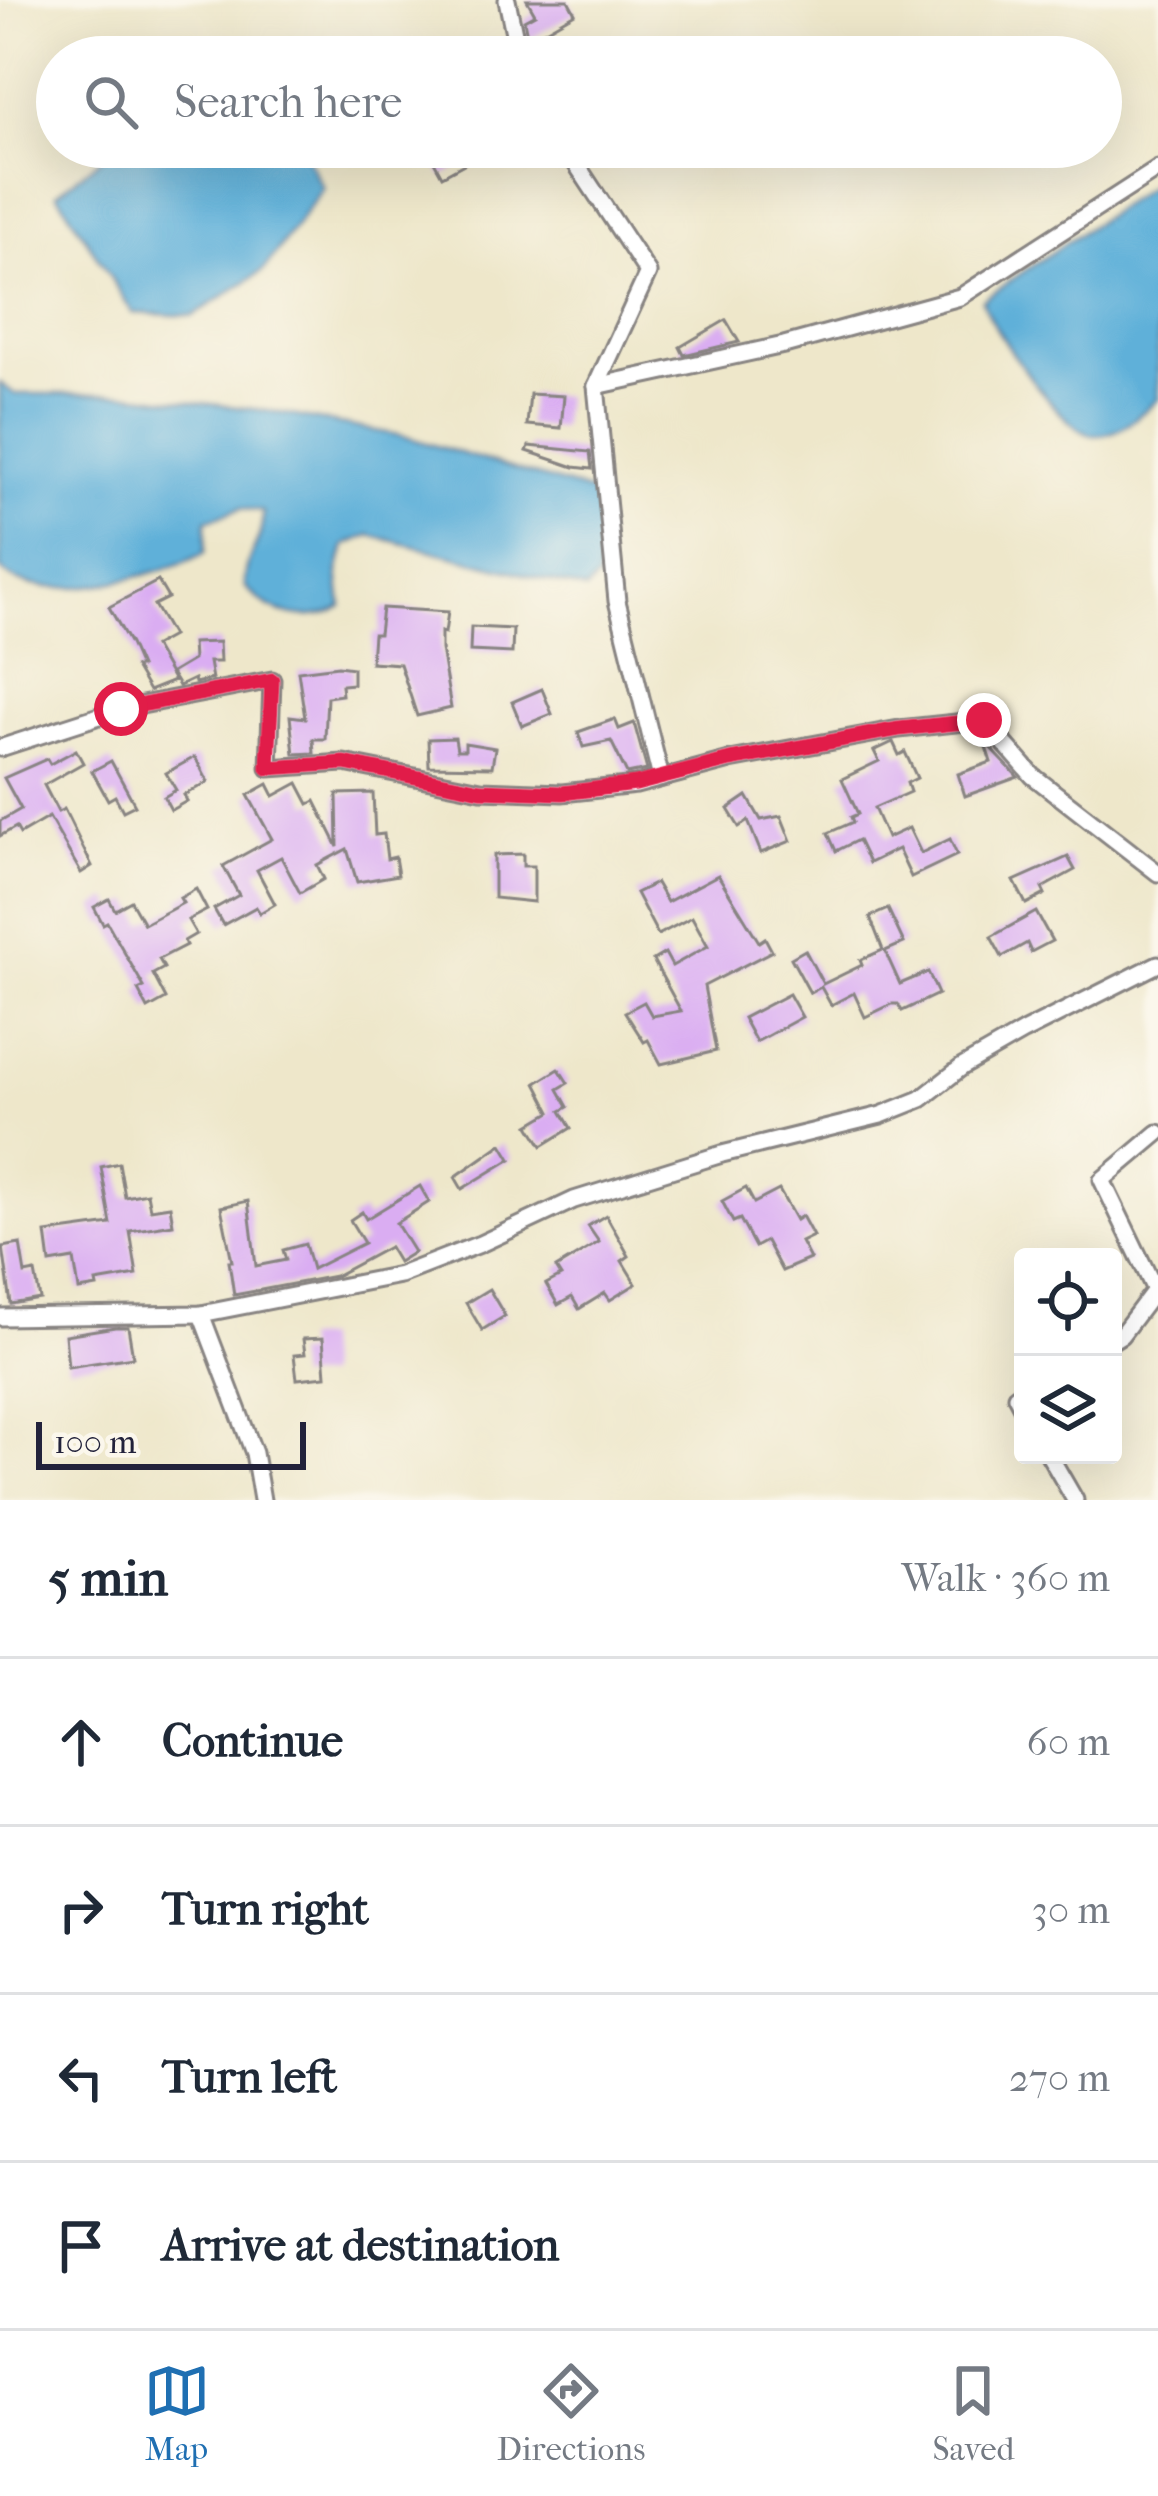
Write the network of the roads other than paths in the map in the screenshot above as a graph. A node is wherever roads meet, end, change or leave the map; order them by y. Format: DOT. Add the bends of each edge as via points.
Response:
graph roads {
  1 [pos="507,0"];
  2 [pos="515,36"];
  3 [pos="580,168"];
  4 [pos="1158,169"];
  5 [pos="596,386"];
  6 [pos="0,748"];
  7 [pos="661,778"];
  8 [pos="1158,872"];
  9 [pos="1158,964"];
  10 [pos="1158,1133"];
  11 [pos="201,1314"];
  12 [pos="0,1317"];
  13 [pos="1122,1334"];
  14 [pos="1054,1464"];
  15 [pos="262,1500"];
  16 [pos="1075,1500"];
  1 -- 2 [label="street"];
  3 -- 5 [label="street" via="647,273"];
  4 -- 5 [label="street" via="960,297"];
  5 -- 7 [label="street" via="617,601"];
  6 -- 7 [label="street" via="121,709 272,680 268,768 344,763 481,790 562,793"];
  7 -- 8 [label="street" via="899,729 984,720 1033,776"];
  9 -- 11 [label="street" via="881,1115 574,1200 400,1275"];
  10 -- 13 [label="street" via="1102,1180 1155,1290"];
  11 -- 12 [label="street"];
  11 -- 15 [label="street" via="254,1453"];
  14 -- 16 [label="street"];
}
